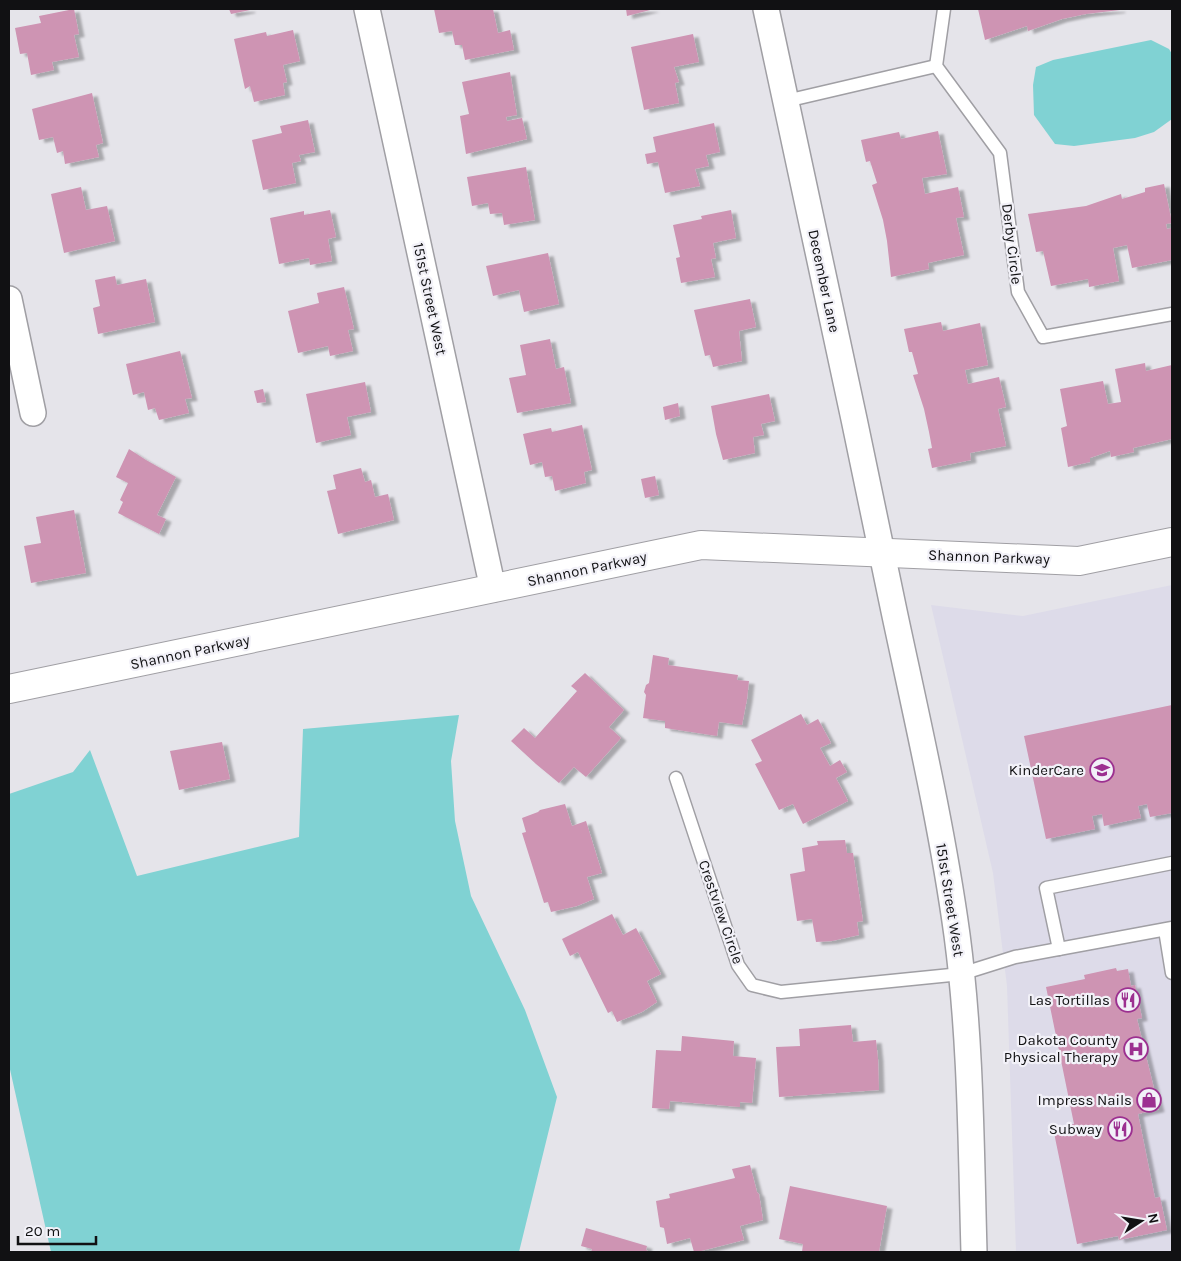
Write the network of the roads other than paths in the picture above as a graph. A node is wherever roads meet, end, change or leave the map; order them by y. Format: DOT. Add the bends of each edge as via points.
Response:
graph roads {
  1 [pos="367,9"];
  2 [pos="766,9"];
  3 [pos="944,9"];
  4 [pos="936,66"];
  5 [pos="786,101"];
  6 [pos="9,299"];
  7 [pos="1172,314"];
  8 [pos="33,413"];
  9 [pos="1172,542"];
  10 [pos="882,552"];
  11 [pos="493,588"];
  12 [pos="9,689"];
  13 [pos="676,778"];
  14 [pos="1172,863"];
  15 [pos="1169,929"];
  16 [pos="1059,949"];
  17 [pos="1172,973"];
  18 [pos="961,974"];
  19 [pos="974,1252"];
  1 -- 11 [label="street, 151st Street West"];
  2 -- 5 [label="street, December Lane"];
  3 -- 4 [label="lane"];
  4 -- 5 [label="lane"];
  4 -- 7 [label="lane, Derby Circle" via="1000,153 1018,292 1044,337"];
  5 -- 10 [label="street, December Lane"];
  6 -- 8 [label="street"];
  9 -- 10 [label="street, Shannon Parkway" via="1080,560"];
  10 -- 11 [label="street, Shannon Parkway" via="701,545"];
  10 -- 18 [label="street, 151st Street West" via="946,868"];
  11 -- 12 [label="street, Shannon Parkway"];
  13 -- 18 [label="lane, Crestview Circle" via="738,965 752,985 782,992"];
  14 -- 16 [label="lane" via="1046,888"];
  15 -- 16 [label="lane, Crestview Circle"];
  15 -- 17 [label="lane"];
  16 -- 18 [label="lane, Crestview Circle" via="1015,957"];
  18 -- 19 [label="street, 151st Street West"];
}
